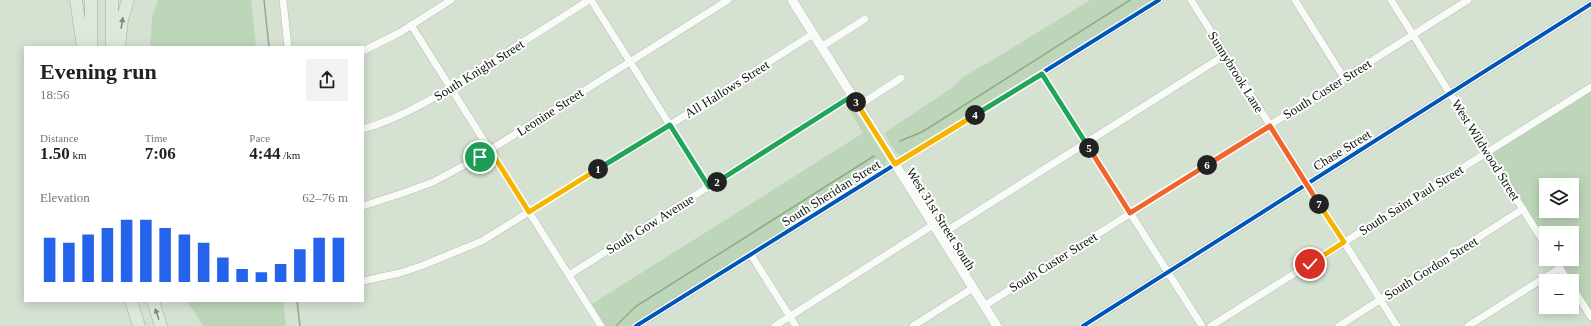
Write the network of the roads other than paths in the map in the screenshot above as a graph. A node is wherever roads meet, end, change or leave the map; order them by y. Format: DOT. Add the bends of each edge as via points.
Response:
graph roads {
  1 [pos="76,0"];
  2 [pos="91,0"];
  3 [pos="112,0"];
  4 [pos="128,0"];
  5 [pos="283,0"];
  6 [pos="451,0"];
  7 [pos="590,0"];
  8 [pos="728,0"];
  9 [pos="792,0"];
  10 [pos="1159,0"];
  11 [pos="1191,0"];
  12 [pos="1295,0"];
  13 [pos="1391,0"];
  14 [pos="1468,0"];
  15 [pos="1591,4"];
  16 [pos="866,19"];
  17 [pos="411,25"];
  18 [pos="813,34"];
  19 [pos="1413,35"];
  20 [pos="83,46"];
  21 [pos="91,46"];
  22 [pos="112,46"];
  23 [pos="119,46"];
  24 [pos="288,46"];
  25 [pos="821,47"];
  26 [pos="364,51"];
  27 [pos="1225,55"];
  28 [pos="630,61"];
  29 [pos="1042,74"];
  30 [pos="901,78"];
  31 [pos="1344,78"];
  32 [pos="1591,87"];
  33 [pos="451,88"];
  34 [pos="1450,93"];
  35 [pos="852,96"];
  36 [pos="858,106"];
  37 [pos="670,125"];
  38 [pos="1270,126"];
  39 [pos="364,129"];
  40 [pos="1086,143"];
  41 [pos="490,150"];
  42 [pos="1487,152"];
  43 [pos="895,164"];
  44 [pos="1307,184"];
  45 [pos="709,187"];
  46 [pos="364,206"];
  47 [pos="1523,209"];
  48 [pos="529,212"];
  49 [pos="1130,213"];
  50 [pos="934,225"];
  51 [pos="1539,235"];
  52 [pos="940,236"];
  53 [pos="1344,242"];
  54 [pos="751,255"];
  55 [pos="1560,268"];
  56 [pos="1168,272"];
  57 [pos="1564,274"];
  58 [pos="569,275"];
  59 [pos="364,281"];
  60 [pos="973,288"];
  61 [pos="1579,298"];
  62 [pos="1380,300"];
  63 [pos="131,302"];
  64 [pos="153,302"];
  65 [pos="984,306"];
  66 [pos="790,316"];
  67 [pos="1591,317"];
  68 [pos="138,326"];
  69 [pos="161,326"];
  70 [pos="601,326"];
  71 [pos="636,326"];
  72 [pos="775,326"];
  73 [pos="796,326"];
  74 [pos="913,326"];
  75 [pos="997,326"];
  76 [pos="1083,326"];
  77 [pos="1202,326"];
  78 [pos="1210,326"];
  79 [pos="1339,326"];
  80 [pos="1397,326"];
  81 [pos="1468,326"];
  1 -- 20 [label="highway"];
  2 -- 21 [label="highway"];
  3 -- 22 [label="highway"];
  23 -- 4 [label="highway, one-way" via="122,20"];
  5 -- 24 [label="street"];
  6 -- 17 [label="street"];
  7 -- 28 [label="street"];
  7 -- 33 [label="street, South Knight Street"];
  8 -- 28 [label="street, Leonine Street"];
  9 -- 18 [label="street, West 31st Street South"];
  10 -- 29 [label="street, South Sheridan Street"];
  11 -- 27 [label="street, Sunnybrook Lane"];
  12 -- 31 [label="street"];
  13 -- 19 [label="street, West Wildwood Street"];
  14 -- 19 [label="street, South Custer Street"];
  15 -- 34 [label="street, Chase Street"];
  16 -- 25 [label="street"];
  17 -- 26 [label="street"];
  17 -- 33 [label="street"];
  18 -- 25 [label="street, West 31st Street South"];
  18 -- 37 [label="street, All Hallows Street"];
  19 -- 31 [label="street, South Custer Street"];
  19 -- 34 [label="street, West Wildwood Street"];
  25 -- 35 [label="street, West 31st Street South"];
  27 -- 38 [label="street, Sunnybrook Lane"];
  27 -- 40 [label="street"];
  28 -- 37 [label="street"];
  28 -- 41 [label="street, Leonine Street"];
  29 -- 40 [label="street"];
  29 -- 43 [label="street, South Sheridan Street"];
  30 -- 36 [label="street"];
  31 -- 38 [label="street, South Custer Street"];
  32 -- 42 [label="street, South Saint Paul Street"];
  33 -- 39 [label="street, South Knight Street" via="411,111"];
  33 -- 41 [label="street"];
  34 -- 42 [label="street, West Wildwood Street"];
  34 -- 44 [label="street, Chase Street"];
  35 -- 36 [label="street, West 31st Street South"];
  35 -- 45 [label="street, South Gow Avenue"];
  36 -- 43 [label="street, West 31st Street South"];
  37 -- 45 [label="street"];
  37 -- 48 [label="street, All Hallows Street"];
  38 -- 44 [label="street, Sunnybrook Lane"];
  38 -- 49 [label="street, South Custer Street"];
  40 -- 49 [label="street"];
  40 -- 52 [label="street"];
  41 -- 46 [label="street, Leonine Street" via="433,182"];
  41 -- 48 [label="street"];
  42 -- 47 [label="street, West Wildwood Street"];
  42 -- 53 [label="street, South Saint Paul Street"];
  43 -- 50 [label="street, West 31st Street South"];
  43 -- 54 [label="street, South Sheridan Street"];
  44 -- 53 [label="street, Sunnybrook Lane"];
  44 -- 56 [label="street, Chase Street"];
  45 -- 58 [label="street, South Gow Avenue"];
  47 -- 51 [label="street, West Wildwood Street"];
  47 -- 62 [label="street, South Gordon Street"];
  48 -- 58 [label="street"];
  48 -- 59 [label="street, All Hallows Street" via="482,241 455,253 400,273"];
  49 -- 56 [label="street"];
  49 -- 65 [label="street, South Custer Street"];
  50 -- 52 [label="street, West 31st Street South"];
  50 -- 66 [label="street"];
  52 -- 60 [label="street, West 31st Street South"];
  53 -- 62 [label="street, Sunnybrook Lane"];
  53 -- 78 [label="street, South Saint Paul Street"];
  54 -- 66 [label="street"];
  54 -- 71 [label="street, South Sheridan Street"];
  55 -- 57 [label="street"];
  55 -- 81 [label="street"];
  56 -- 76 [label="street, Chase Street"];
  56 -- 77 [label="street"];
  58 -- 70 [label="street"];
  60 -- 65 [label="street, West 31st Street South"];
  60 -- 74 [label="street"];
  61 -- 67 [label="street"];
  62 -- 79 [label="street, South Gordon Street"];
  62 -- 80 [label="street, Sunnybrook Lane"];
  63 -- 68 [label="highway"];
  69 -- 64 [label="highway, one-way"];
  65 -- 75 [label="street, West 31st Street South"];
  66 -- 72 [label="street"];
  66 -- 73 [label="street"];
}
